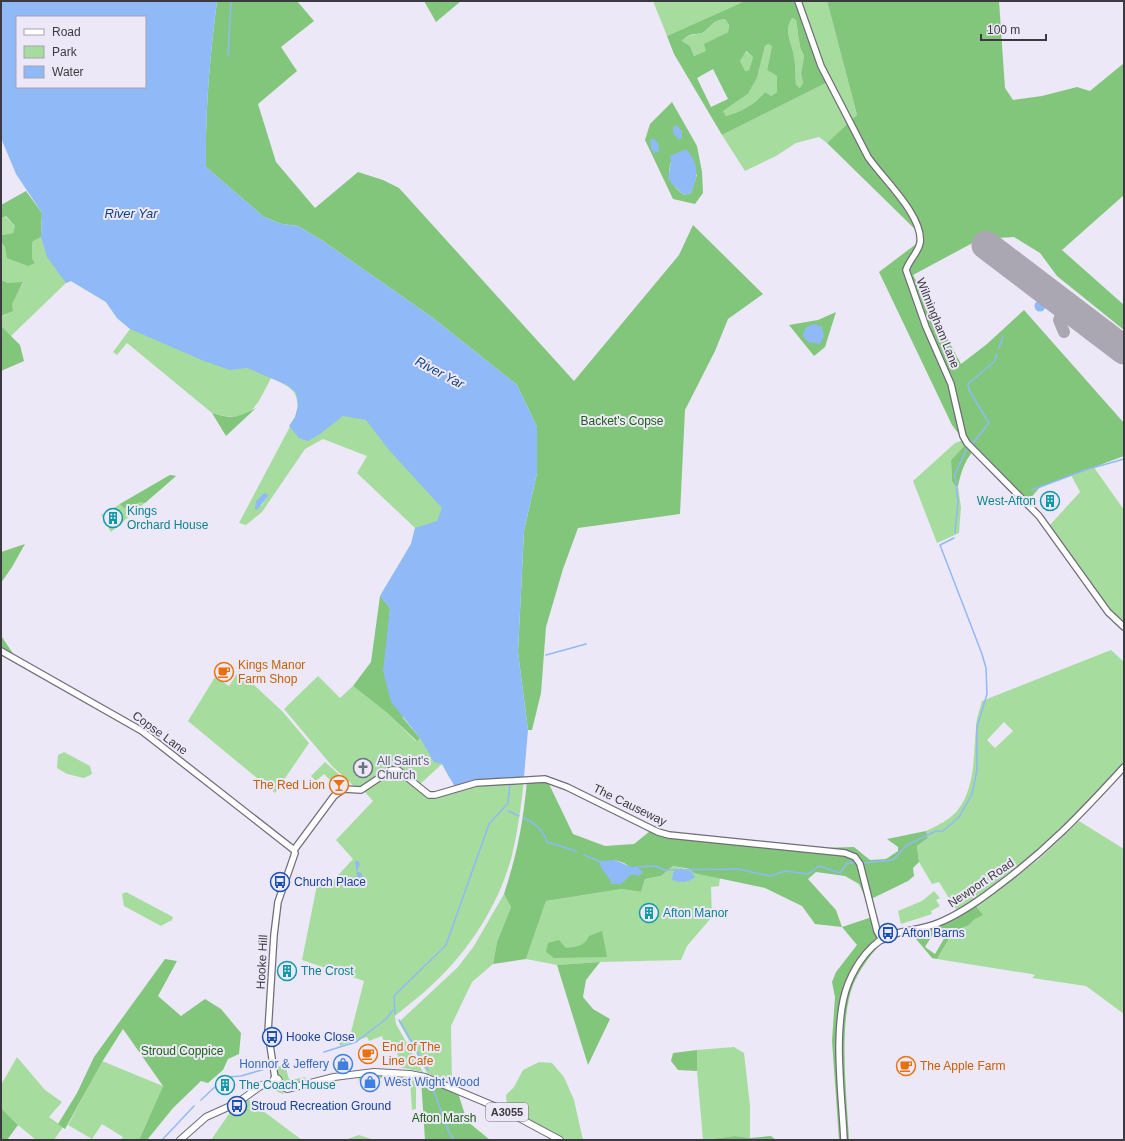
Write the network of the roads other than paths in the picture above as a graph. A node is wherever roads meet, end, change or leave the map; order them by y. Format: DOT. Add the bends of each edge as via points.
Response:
graph roads {
  1 [pos="798,1"];
  2 [pos="1124,627"];
  3 [pos="1,651"];
  4 [pos="1124,767"];
  5 [pos="294,850"];
  6 [pos="882,940"];
  7 [pos="275,1082"];
  8 [pos="180,1140"];
  9 [pos="560,1140"];
  10 [pos="844,1140"];
  1 -- 2 [label="street, Wilmingham Lane" via="821,66 868,157 904,201 916,225 920,245 906,270 926,327 951,384 963,436 1044,522 1108,612"];
  3 -- 5 [label="street, Copse Lane" via="142,731"];
  4 -- 6 [label="street, Newport Road" via="1077,819 1047,847 977,901 937,923 893,934"];
  5 -- 6 [label="street, The Causeway" via="330,800 344,790 365,789 393,769 398,770 429,795 469,784 545,779 669,835 845,853 853,856 860,864 877,931"];
  5 -- 7 [label="street, Hooke Hill" via="278,902 274,936 268,1032"];
  6 -- 10 [label="street, Newport Road" via="869,950 857,967 843,1004 839,1039"];
  7 -- 8 [label="main road" via="262,1085 237,1102 206,1117"];
  7 -- 9 [label="main road, A3055" via="287,1089 341,1076 379,1071 425,1077 506,1111"];
}
